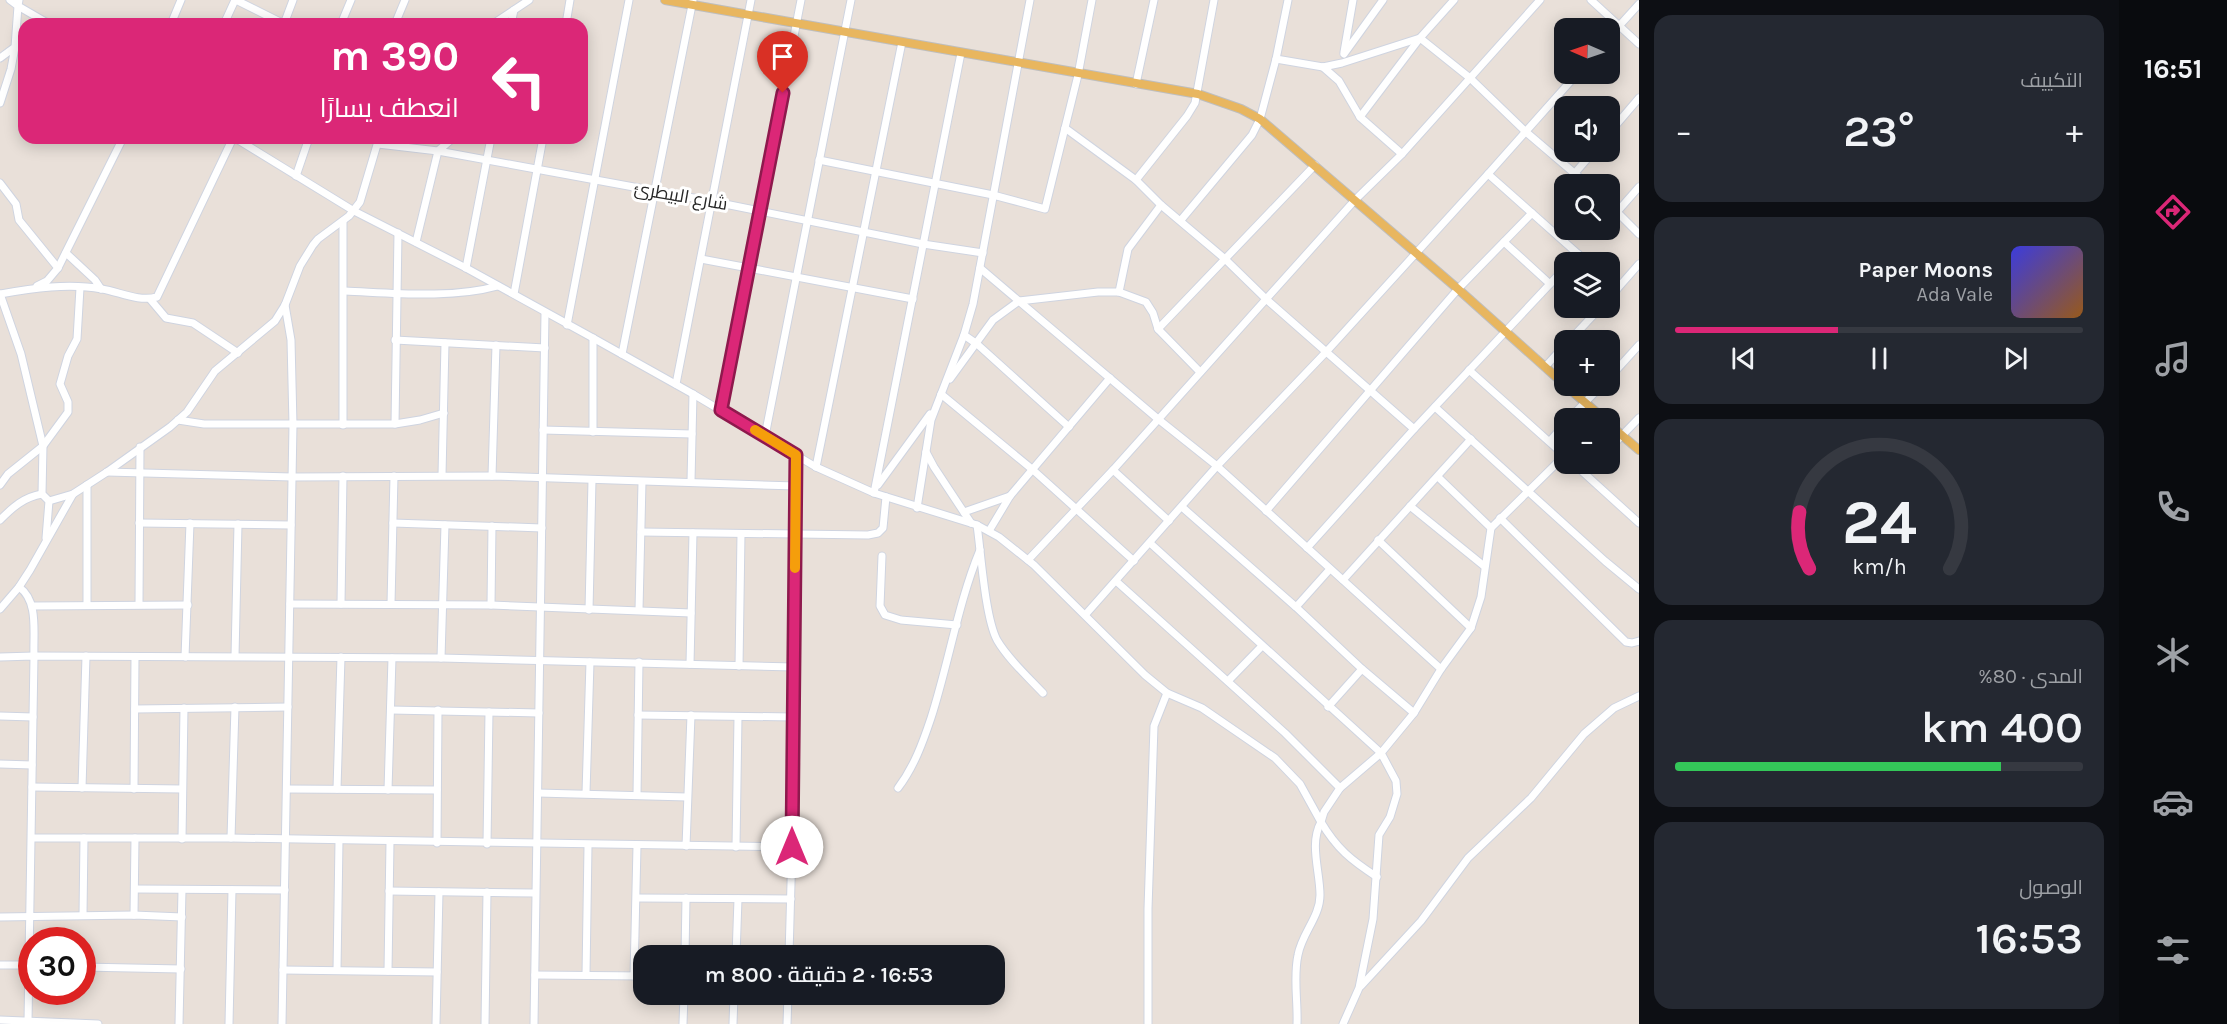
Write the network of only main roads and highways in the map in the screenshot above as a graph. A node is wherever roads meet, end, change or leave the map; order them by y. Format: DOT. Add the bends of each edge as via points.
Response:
graph roads {
  1 [pos="665,0"];
  2 [pos="692,2"];
  3 [pos="1554,374"];
  4 [pos="1578,396"];
  5 [pos="1592,408"];
  6 [pos="1620,434"];
  7 [pos="1639,450"];
  1 -- 2 [label="main road"];
  2 -- 3 [label="main road" via="1198,94 1241,109 1260,119 1315,165"];
  4 -- 5 [label="main road"];
  6 -- 7 [label="main road"];
}
